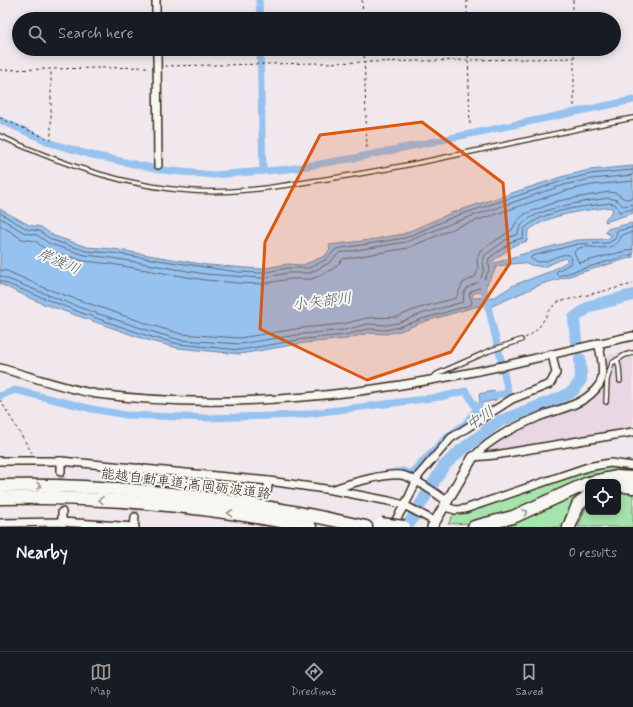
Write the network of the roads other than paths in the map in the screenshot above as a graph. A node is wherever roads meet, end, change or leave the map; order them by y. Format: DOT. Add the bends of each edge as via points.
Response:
graph roads {
  1 [pos="156,0"];
  2 [pos="156,12"];
  3 [pos="157,56"];
  4 [pos="633,118"];
  5 [pos="0,136"];
  6 [pos="158,165"];
  7 [pos="633,336"];
  8 [pos="521,340"];
  9 [pos="598,343"];
  10 [pos="633,353"];
  11 [pos="552,354"];
  12 [pos="617,360"];
  13 [pos="0,368"];
  14 [pos="431,379"];
  15 [pos="620,381"];
  16 [pos="606,402"];
  17 [pos="633,432"];
  18 [pos="473,457"];
  19 [pos="0,461"];
  20 [pos="60,461"];
  21 [pos="633,466"];
  22 [pos="140,468"];
  23 [pos="61,472"];
  24 [pos="139,477"];
  25 [pos="633,478"];
  26 [pos="606,479"];
  27 [pos="269,481"];
  28 [pos="419,484"];
  29 [pos="585,484"];
  30 [pos="621,485"];
  31 [pos="0,486"];
  32 [pos="633,487"];
  33 [pos="332,490"];
  34 [pos="267,491"];
  35 [pos="0,498"];
  36 [pos="585,499"];
  37 [pos="230,501"];
  38 [pos="446,505"];
  39 [pos="406,506"];
  40 [pos="62,512"];
  41 [pos="135,517"];
  42 [pos="62,522"];
  43 [pos="0,523"];
  44 [pos="434,524"];
  45 [pos="24,525"];
  46 [pos="386,526"];
  47 [pos="134,527"];
  48 [pos="310,527"];
  49 [pos="366,527"];
  50 [pos="404,527"];
  51 [pos="474,527"];
  52 [pos="569,527"];
  1 -- 2 [label="street"];
  3 -- 6 [label="street"];
  4 -- 5 [label="lane" via="363,174 261,189 213,192 164,188 116,178 34,152"];
  7 -- 9 [label="street"];
  8 -- 14 [label="lane" via="488,351"];
  9 -- 11 [label="street"];
  9 -- 18 [label="street" via="603,362 600,384 580,403 509,430 488,442"];
  10 -- 12 [label="lane"];
  11 -- 14 [label="street"];
  11 -- 28 [label="street" via="556,373 550,384 512,399 451,438 419,475"];
  12 -- 15 [label="lane"];
  12 -- 16 [label="lane" via="612,363 609,372"];
  13 -- 14 [label="street" via="95,393 159,400 271,400 355,391"];
  17 -- 18 [label="street"];
  18 -- 38 [label="street"];
  19 -- 20 [label="street"];
  20 -- 22 [label="street"];
  20 -- 23 [label="street"];
  21 -- 38 [label="street" via="610,463 588,467 465,509 456,510"];
  22 -- 24 [label="street"];
  22 -- 27 [label="street"];
  25 -- 26 [label="highway"];
  27 -- 33 [label="street"];
  27 -- 34 [label="street"];
  28 -- 33 [label="street" via="404,475 348,484"];
  28 -- 38 [label="street" via="434,493"];
  28 -- 39 [label="street"];
  51 -- 29 [label="highway, one-way" via="513,517"];
  30 -- 32 [label="highway"];
  31 -- 37 [label="highway, 能越自動車道;高岡砺波道路, one-way" via="122,489"];
  33 -- 39 [label="street"];
  48 -- 35 [label="highway, 能越自動車道;高岡砺波道路, one-way" via="171,505 72,498"];
  36 -- 52 [label="highway" via="578,505"];
  37 -- 46 [label="highway" via="315,512"];
  37 -- 49 [label="highway, 能越自動車道;高岡砺波道路"];
  38 -- 44 [label="street"];
  39 -- 44 [label="street"];
  39 -- 46 [label="street"];
  40 -- 42 [label="street"];
  41 -- 47 [label="street"];
  42 -- 45 [label="street"];
  42 -- 47 [label="street"];
  43 -- 45 [label="street"];
  46 -- 50 [label="highway, bridge"];
}
